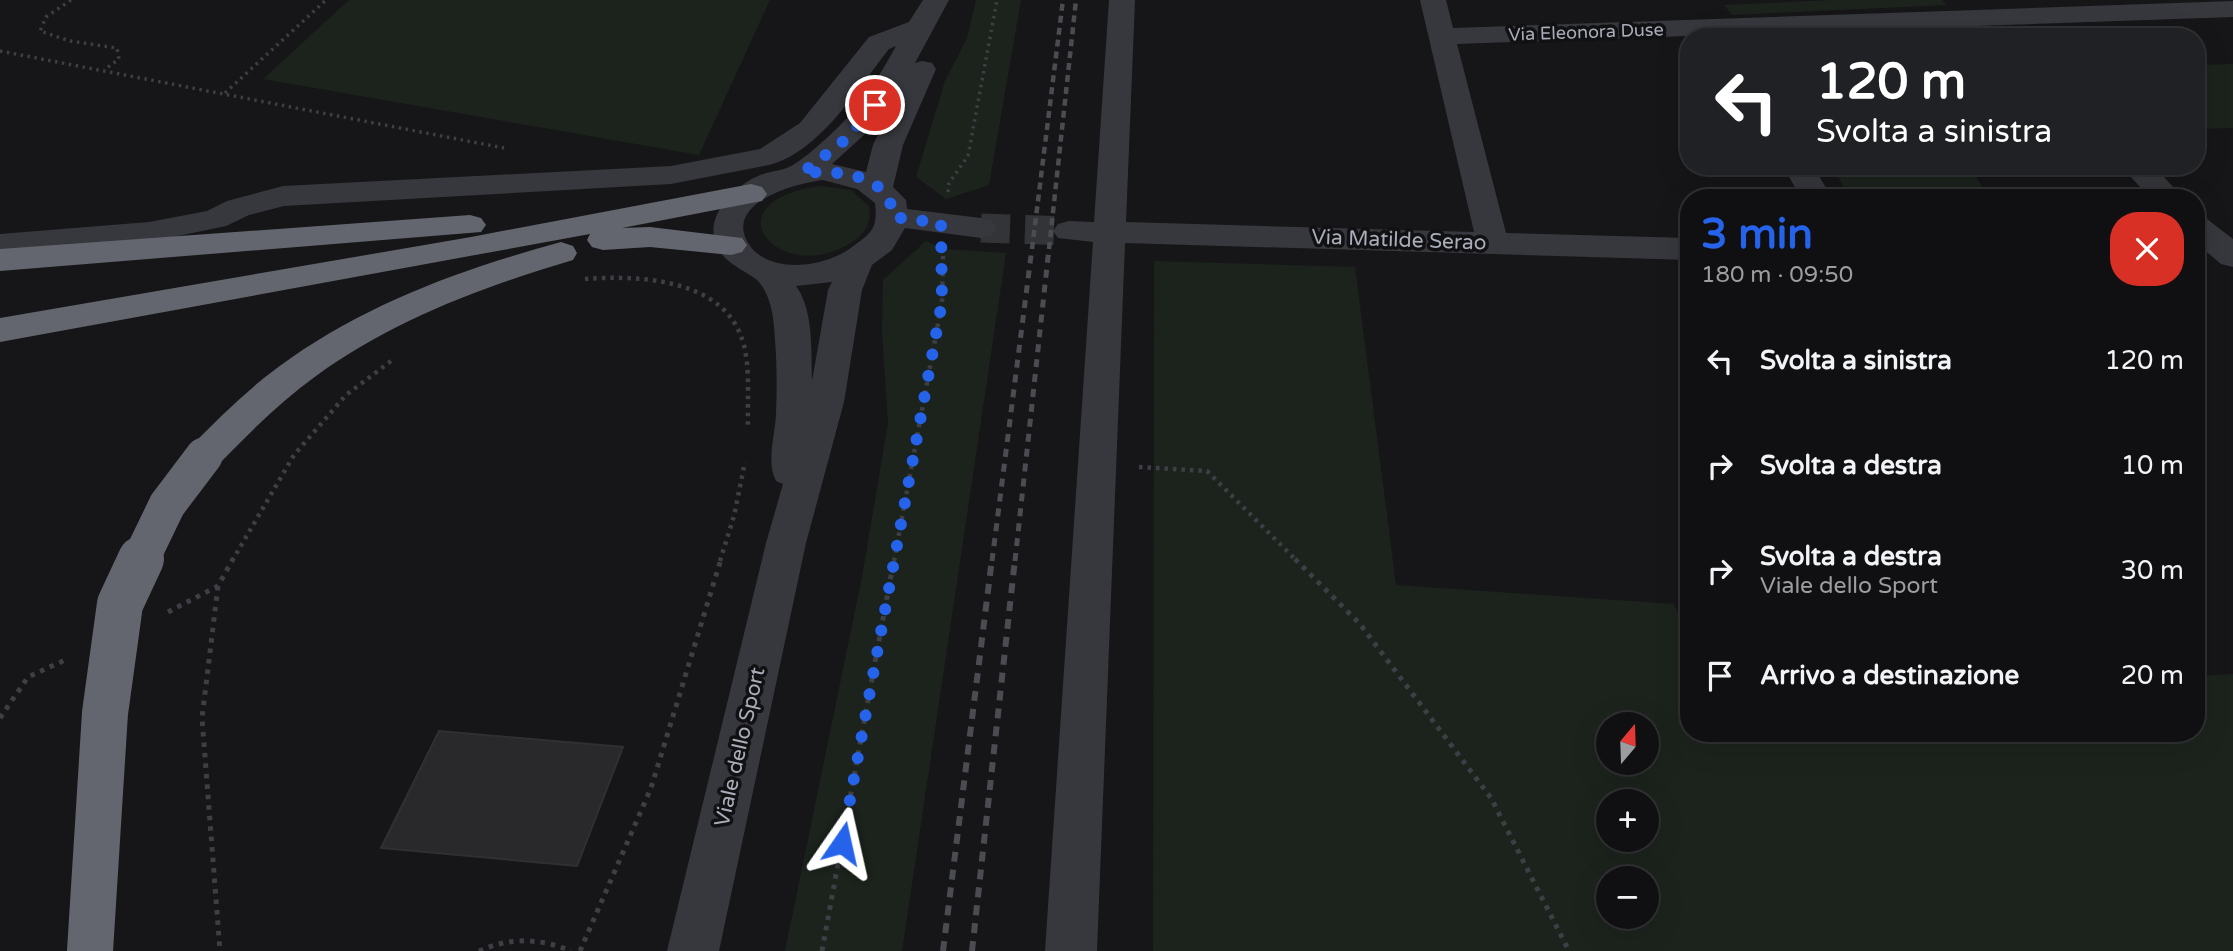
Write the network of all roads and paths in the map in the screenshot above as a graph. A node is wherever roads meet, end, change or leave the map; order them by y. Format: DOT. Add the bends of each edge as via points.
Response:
graph roads {
  1 [pos="71,0"];
  2 [pos="326,0"];
  3 [pos="936,0"];
  4 [pos="998,0"];
  5 [pos="1122,0"];
  6 [pos="1433,0"];
  7 [pos="1697,0"];
  8 [pos="1975,7"];
  9 [pos="2233,9"];
  10 [pos="916,28"];
  11 [pos="1714,28"];
  12 [pos="1767,28"];
  13 [pos="1996,28"];
  14 [pos="1680,33"];
  15 [pos="1442,36"];
  16 [pos="0,51"];
  17 [pos="103,71"];
  18 [pos="224,94"];
  19 [pos="510,149"];
  20 [pos="802,173"];
  21 [pos="2145,175"];
  22 [pos="878,186"];
  23 [pos="2159,189"];
  24 [pos="751,194"];
  25 [pos="893,217"];
  26 [pos="941,223"];
  27 [pos="652,224"];
  28 [pos="981,228"];
  29 [pos="1069,231"];
  30 [pos="1109,232"];
  31 [pos="2205,233"];
  32 [pos="1492,242"];
  33 [pos="0,244"];
  34 [pos="731,245"];
  35 [pos="1680,249"];
  36 [pos="2233,256"];
  37 [pos="0,260"];
  38 [pos="857,261"];
  39 [pos="2205,267"];
  40 [pos="2233,268"];
  41 [pos="766,271"];
  42 [pos="581,279"];
  43 [pos="0,330"];
  44 [pos="404,353"];
  45 [pos="748,429"];
  46 [pos="747,455"];
  47 [pos="1097,465"];
  48 [pos="786,542"];
  49 [pos="218,586"];
  50 [pos="164,614"];
  51 [pos="78,654"];
  52 [pos="0,718"];
  53 [pos="90,951"];
  54 [pos="220,951"];
  55 [pos="479,951"];
  56 [pos="571,951"];
  57 [pos="580,951"];
  58 [pos="693,951"];
  59 [pos="822,951"];
  60 [pos="1071,951"];
  61 [pos="1569,951"];
  1 -- 17 [label="path" via="46,17 40,31 117,48 119,59"];
  2 -- 18 [label="path"];
  3 -- 10 [label="street"];
  3 -- 22 [label="street" via="936,43 902,108"];
  4 -- 26 [label="path" via="968,156 949,183"];
  5 -- 30 [label="street"];
  6 -- 15 [label="street"];
  7 -- 11 [label="street"];
  8 -- 9 [label="street, Via Eleonora Duse"];
  8 -- 12 [label="street, Via Eleonora Duse"];
  8 -- 13 [label="street"];
  10 -- 20 [label="street" via="875,105 845,140"];
  10 -- 33 [label="street" via="879,43 810,129 769,156 671,175 282,196 215,219 149,232"];
  14 -- 15 [label="street, Via Eleonora Duse"];
  15 -- 32 [label="street"];
  16 -- 17 [label="path"];
  17 -- 18 [label="path"];
  18 -- 19 [label="path"];
  20 -- 22 [label="street" via="853,175"];
  20 -- 24 [label="street" via="768,183"];
  21 -- 23 [label="street"];
  22 -- 25 [label="street" via="893,205"];
  24 -- 27 [label="highway"];
  24 -- 34 [label="street" via="729,222"];
  25 -- 26 [label="street"];
  25 -- 38 [label="street" via="882,244"];
  26 -- 28 [label="street"];
  26 -- 59 [label="path" via="942,302"];
  27 -- 34 [label="highway"];
  27 -- 37 [label="highway"];
  27 -- 43 [label="highway" via="471,247"];
  27 -- 53 [label="highway, bridge" via="425,298 348,337 253,408 204,456 167,505 120,604 105,713"];
  29 -- 30 [label="street, Via Matilde Serao"];
  30 -- 32 [label="street, Via Matilde Serao"];
  30 -- 47 [label="street"];
  31 -- 36 [label="street"];
  32 -- 35 [label="street, Via Matilde Serao"];
  34 -- 41 [label="street" via="744,260"];
  38 -- 41 [label="street" via="810,275"];
  38 -- 48 [label="street, Viale dello Sport" via="845,290 826,402"];
  39 -- 40 [label="street"];
  41 -- 48 [label="street, Viale dello Sport" via="786,297 793,340 794,414"];
  42 -- 45 [label="path" via="678,284 726,313 742,337"];
  44 -- 49 [label="path" via="346,395 295,454"];
  46 -- 57 [label="path" via="734,516 651,789"];
  47 -- 60 [label="street"];
  47 -- 61 [label="path" via="1207,471 1360,624 1491,799"];
  48 -- 58 [label="street, Viale dello Sport"];
  49 -- 50 [label="path"];
  49 -- 54 [label="path" via="202,718"];
  51 -- 52 [label="path" via="28,677"];
  55 -- 56 [label="path" via="519,940 551,941"];
}
